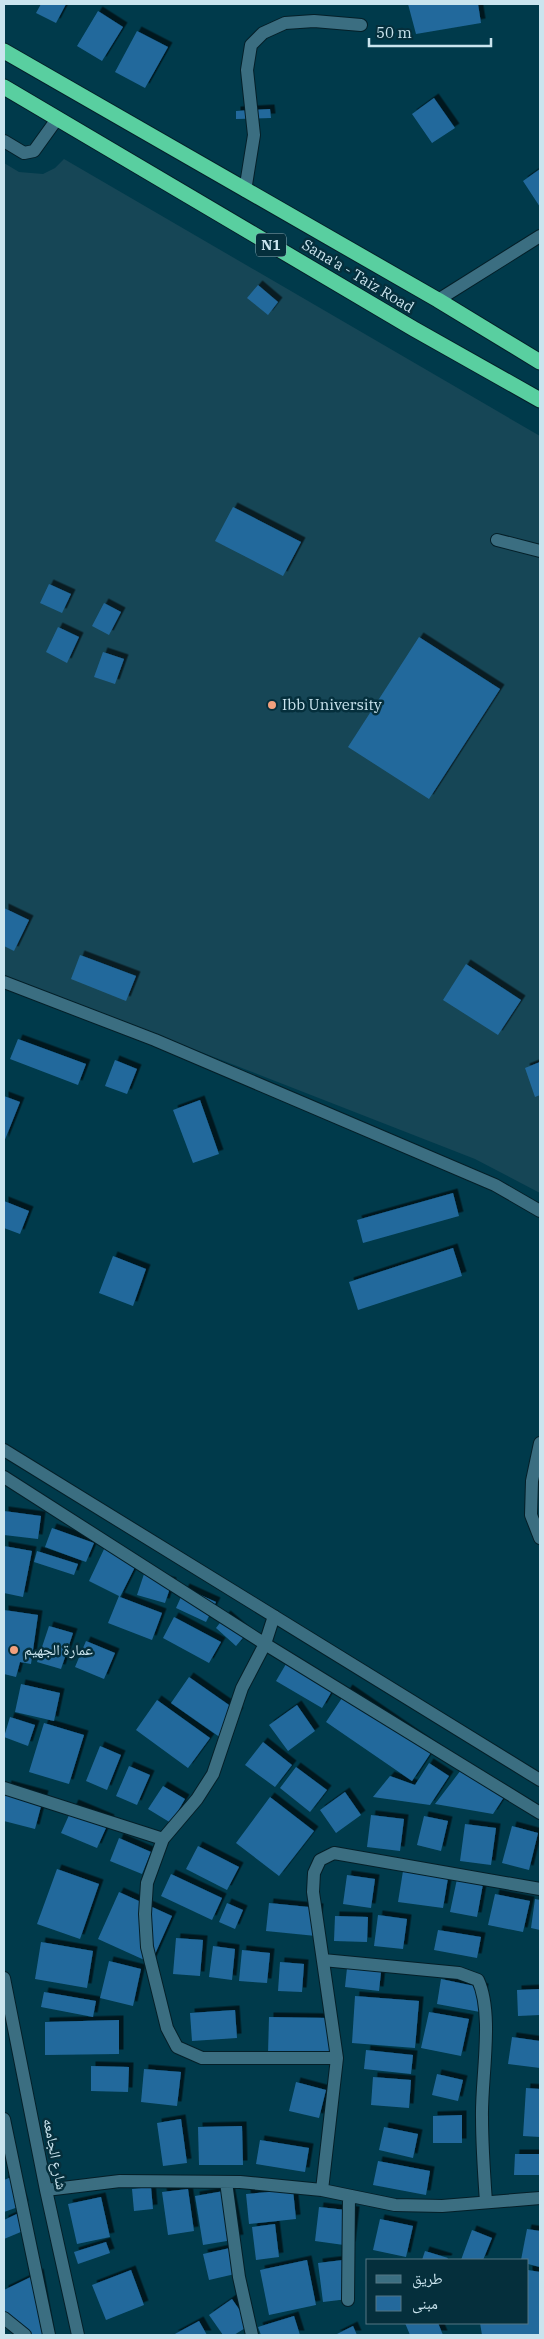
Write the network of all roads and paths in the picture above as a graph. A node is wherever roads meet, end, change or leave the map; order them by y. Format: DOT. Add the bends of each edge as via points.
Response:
graph roads {
  1 [pos="361,25"];
  2 [pos="4,51"];
  3 [pos="4,87"];
  4 [pos="57,119"];
  5 [pos="4,140"];
  6 [pos="245,190"];
  7 [pos="540,236"];
  8 [pos="438,300"];
  9 [pos="540,362"];
  10 [pos="540,400"];
  11 [pos="497,540"];
  12 [pos="540,551"];
  13 [pos="4,982"];
  14 [pos="540,1211"];
  15 [pos="540,1443"];
  16 [pos="4,1450"];
  17 [pos="4,1477"];
  18 [pos="540,1538"];
  19 [pos="274,1616"];
  20 [pos="265,1644"];
  21 [pos="540,1780"];
  22 [pos="4,1788"];
  23 [pos="540,1813"];
  24 [pos="163,1839"];
  25 [pos="540,1889"];
  26 [pos="323,1960"];
  27 [pos="4,1978"];
  28 [pos="337,2058"];
  29 [pos="4,2120"];
  30 [pos="226,2182"];
  31 [pos="46,2190"];
  32 [pos="322,2190"];
  33 [pos="349,2197"];
  34 [pos="540,2198"];
  35 [pos="486,2202"];
  36 [pos="348,2300"];
  37 [pos="4,2318"];
  38 [pos="25,2335"];
  39 [pos="49,2335"];
  40 [pos="78,2335"];
  41 [pos="252,2335"];
  1 -- 6 [label="street" via="314,21 285,23 263,33 251,45 247,70 254,135"];
  2 -- 6 [label="highway, Sana'a - Taiz Road / N1"];
  3 -- 4 [label="highway, Sana'a - Taiz Road / N1"];
  4 -- 5 [label="street" via="34,151 24,152"];
  4 -- 10 [label="highway, Sana'a - Taiz Road / N1"];
  6 -- 8 [label="highway, Sana'a - Taiz Road / N1"];
  7 -- 8 [label="street"];
  8 -- 9 [label="highway, Sana'a - Taiz Road / N1"];
  11 -- 12 [label="street"];
  13 -- 14 [label="street" via="154,1040 477,1177"];
  15 -- 18 [label="street" via="532,1481 531,1515"];
  16 -- 19 [label="street"];
  17 -- 20 [label="street"];
  19 -- 20 [label="street"];
  19 -- 21 [label="street"];
  20 -- 23 [label="street"];
  20 -- 24 [label="street" via="242,1688 213,1774"];
  22 -- 24 [label="street"];
  24 -- 28 [label="street" via="147,1884 145,1914 149,1956 167,2028 177,2047 202,2058"];
  25 -- 26 [label="street" via="334,1853 320,1860 314,1873 313,1892"];
  26 -- 28 [label="street"];
  26 -- 35 [label="street" via="458,1973 478,1980 483,1991 486,2028 482,2116"];
  27 -- 31 [label="street, شارع الجامعه"];
  28 -- 32 [label="street"];
  29 -- 39 [label="street"];
  30 -- 31 [label="street" via="120,2181"];
  30 -- 32 [label="street"];
  30 -- 41 [label="street"];
  31 -- 40 [label="street, شارع الجامعه"];
  32 -- 33 [label="street"];
  33 -- 35 [label="street" via="395,2205 442,2206"];
  33 -- 36 [label="street"];
  34 -- 35 [label="street"];
  37 -- 38 [label="street"];
}
